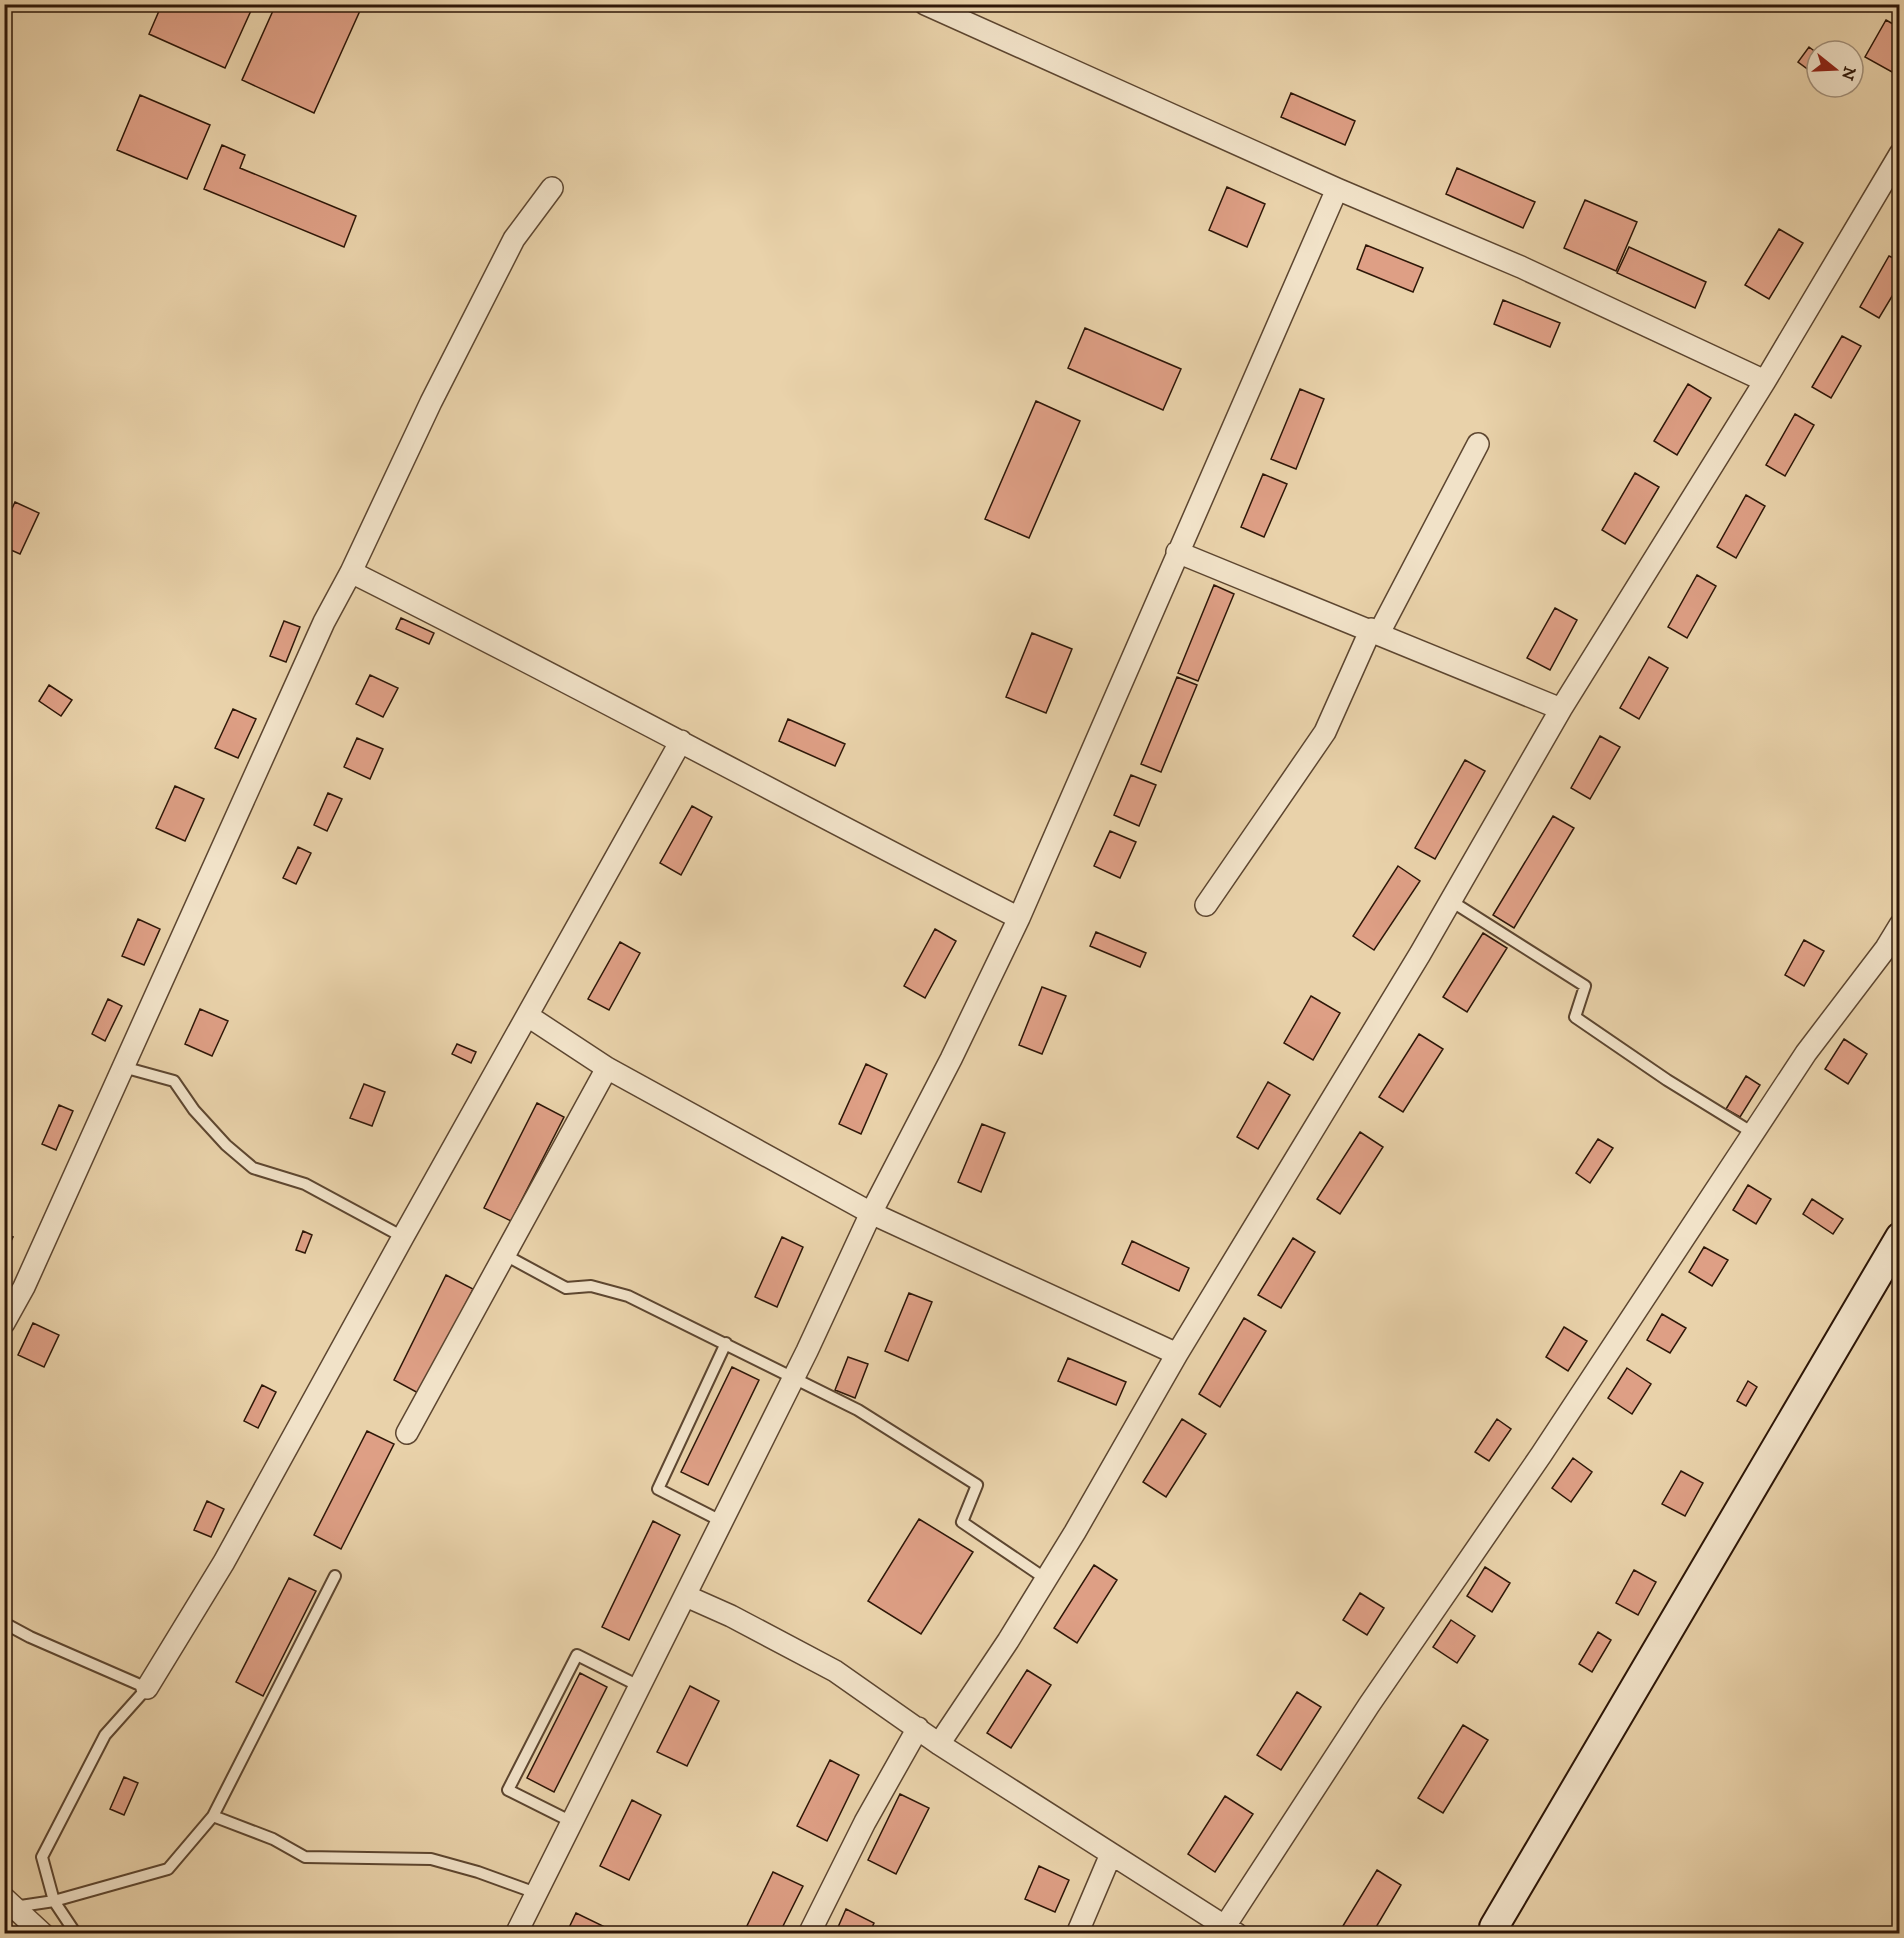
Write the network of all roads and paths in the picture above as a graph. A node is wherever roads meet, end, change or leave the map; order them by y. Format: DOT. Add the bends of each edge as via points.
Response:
graph roads {
  1 [pos="925,4"];
  2 [pos="1899,154"];
  3 [pos="552,188"];
  4 [pos="1337,189"];
  5 [pos="1765,381"];
  6 [pos="1478,444"];
  7 [pos="1177,552"];
  8 [pos="351,572"];
  9 [pos="1375,631"];
  10 [pos="1561,709"];
  11 [pos="681,741"];
  12 [pos="1451,901"];
  13 [pos="1206,905"];
  14 [pos="1019,918"];
  15 [pos="1899,925"];
  16 [pos="528,1016"];
  17 [pos="123,1066"];
  18 [pos="607,1068"];
  19 [pos="1753,1133"];
  20 [pos="872,1213"];
  21 [pos="403,1237"];
  22 [pos="1899,1237"];
  23 [pos="505,1255"];
  24 [pos="4,1323"];
  25 [pos="726,1343"];
  26 [pos="1177,1354"];
  27 [pos="794,1379"];
  28 [pos="407,1433"];
  29 [pos="723,1522"];
  30 [pos="335,1576"];
  31 [pos="1046,1579"];
  32 [pos="686,1596"];
  33 [pos="4,1623"];
  34 [pos="641,1687"];
  35 [pos="147,1688"];
  36 [pos="918,1728"];
  37 [pos="939,1744"];
  38 [pos="213,1816"];
  39 [pos="572,1822"];
  40 [pos="1111,1854"];
  41 [pos="536,1893"];
  42 [pos="54,1901"];
  43 [pos="9,1902"];
  44 [pos="1231,1930"];
  45 [pos="1496,1931"];
  46 [pos="43,1934"];
  47 [pos="76,1934"];
  48 [pos="516,1934"];
  49 [pos="809,1934"];
  50 [pos="1077,1934"];
  1 -- 4 [label="street"];
  2 -- 5 [label="street"];
  3 -- 8 [label="street" via="514,239"];
  4 -- 5 [label="street" via="1521,267"];
  4 -- 7 [label="street"];
  5 -- 10 [label="street"];
  6 -- 9 [label="street"];
  7 -- 9 [label="street"];
  7 -- 14 [label="street"];
  8 -- 11 [label="street"];
  8 -- 17 [label="street" via="319,633"];
  9 -- 10 [label="street"];
  9 -- 13 [label="street" via="1325,732"];
  10 -- 12 [label="street"];
  11 -- 14 [label="street"];
  11 -- 16 [label="street"];
  12 -- 19 [label="lane" via="1585,986 1575,1017"];
  12 -- 26 [label="street"];
  14 -- 20 [label="street"];
  15 -- 19 [label="street"];
  16 -- 18 [label="street"];
  16 -- 21 [label="street"];
  17 -- 21 [label="lane" via="174,1081 194,1110 253,1168 305,1184"];
  17 -- 24 [label="street" via="24,1287"];
  18 -- 20 [label="street"];
  18 -- 23 [label="street"];
  19 -- 44 [label="street" via="1541,1455 1369,1705"];
  20 -- 26 [label="street"];
  20 -- 27 [label="street"];
  21 -- 35 [label="street" via="224,1562"];
  22 -- 45 [label="street"];
  23 -- 25 [label="lane" via="566,1288 591,1286 628,1296"];
  23 -- 28 [label="street"];
  25 -- 27 [label="lane"];
  25 -- 29 [label="lane" via="658,1489"];
  26 -- 31 [label="street"];
  27 -- 29 [label="street"];
  27 -- 31 [label="lane" via="858,1410 977,1485 962,1522"];
  29 -- 32 [label="street"];
  30 -- 38 [label="lane"];
  31 -- 37 [label="street"];
  32 -- 34 [label="street"];
  32 -- 36 [label="street" via="835,1671"];
  33 -- 35 [label="lane"];
  34 -- 39 [label="street"];
  34 -- 39 [label="lane" via="577,1655 508,1790"];
  35 -- 42 [label="lane" via="105,1735 42,1857"];
  36 -- 37 [label="street"];
  36 -- 49 [label="street"];
  37 -- 40 [label="street"];
  38 -- 41 [label="lane" via="273,1839 305,1857 431,1859"];
  38 -- 42 [label="lane" via="168,1869"];
  39 -- 41 [label="street"];
  40 -- 44 [label="street"];
  40 -- 50 [label="street"];
  41 -- 48 [label="street"];
  42 -- 43 [label="lane"];
  42 -- 47 [label="lane"];
  43 -- 46 [label="street"];
}
